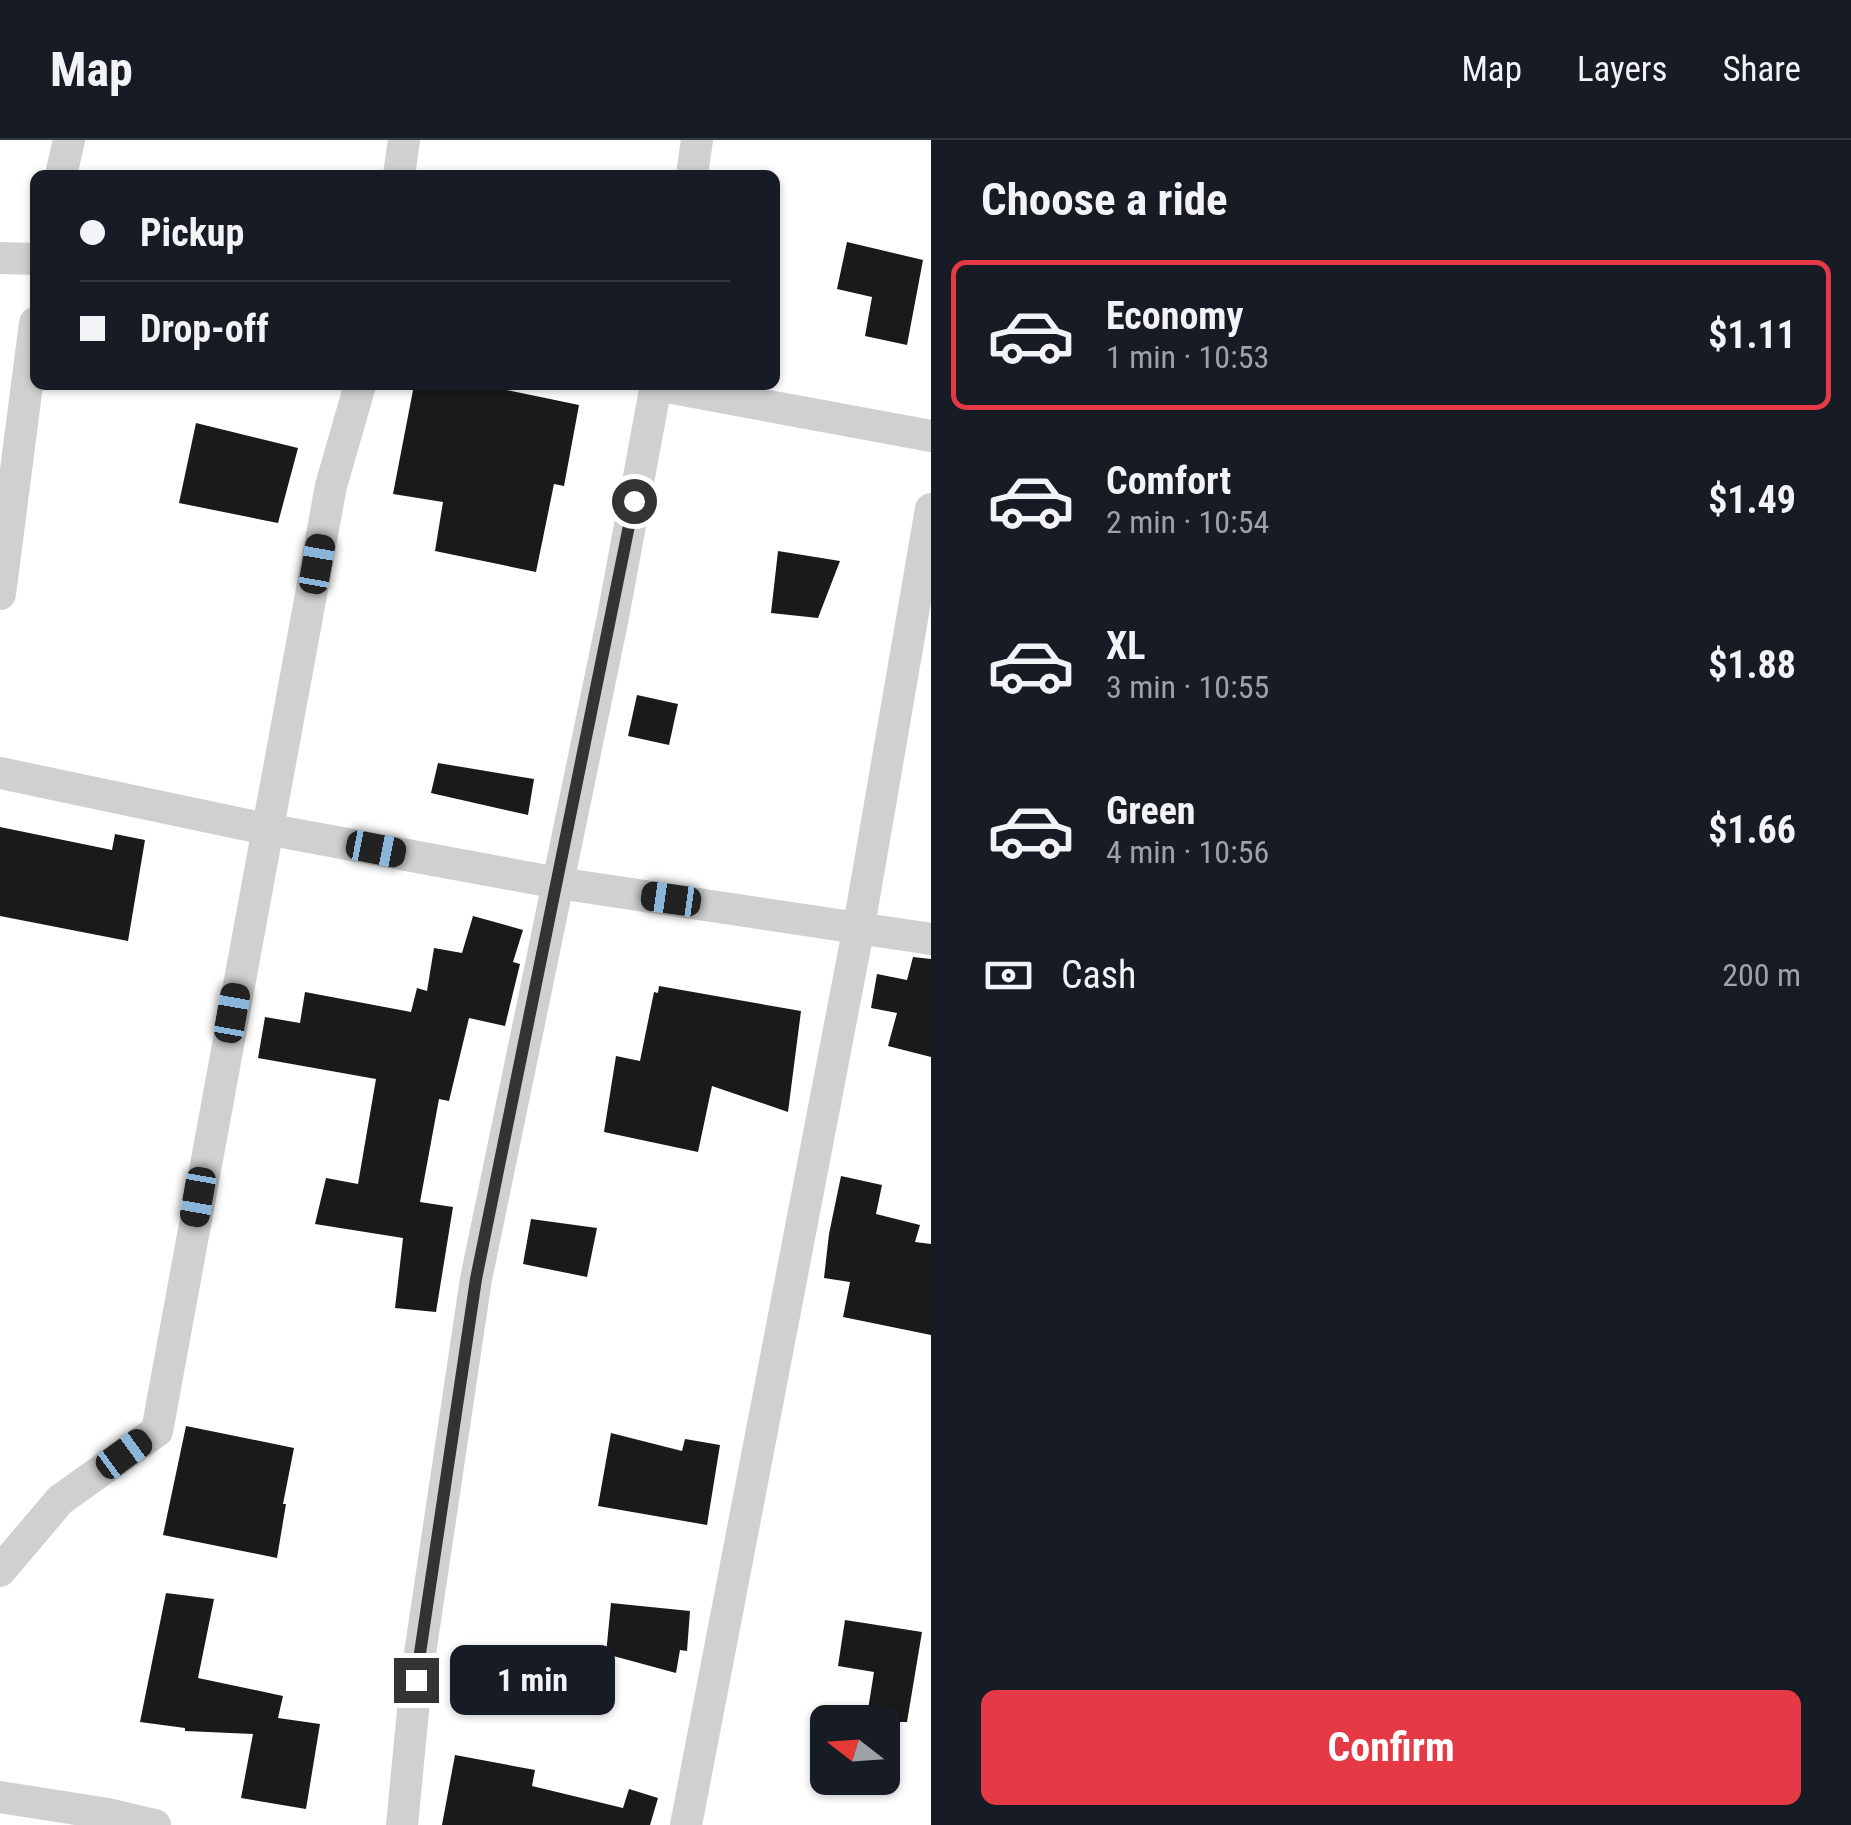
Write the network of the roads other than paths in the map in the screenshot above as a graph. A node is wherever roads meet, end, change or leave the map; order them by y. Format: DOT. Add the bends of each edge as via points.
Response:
graph roads {
  1 [pos="69,140"];
  2 [pos="404,140"];
  3 [pos="698,140"];
  4 [pos="63,170"];
  5 [pos="400,170"];
  6 [pos="693,170"];
  7 [pos="0,258"];
  8 [pos="30,259"];
  9 [pos="30,362"];
  10 [pos="359,390"];
  11 [pos="655,390"];
  12 [pos="683,390"];
  13 [pos="931,436"];
  14 [pos="931,510"];
  15 [pos="0,594"];
  16 [pos="0,772"];
  17 [pos="266,829"];
  18 [pos="558,883"];
  19 [pos="860,926"];
  20 [pos="931,939"];
  21 [pos="0,1571"];
  22 [pos="0,1797"];
  23 [pos="155,1825"];
  24 [pos="402,1825"];
  25 [pos="686,1825"];
  1 -- 4 [label="street"];
  2 -- 5 [label="street"];
  3 -- 6 [label="street"];
  7 -- 8 [label="street"];
  9 -- 15 [label="street"];
  10 -- 17 [label="street" via="332,486"];
  11 -- 18 [label="street"];
  12 -- 13 [label="street"];
  14 -- 19 [label="street"];
  16 -- 17 [label="street"];
  17 -- 18 [label="street"];
  17 -- 21 [label="street" via="156,1431 60,1500"];
  18 -- 19 [label="street"];
  18 -- 24 [label="street" via="476,1279 416,1680"];
  19 -- 20 [label="street"];
  19 -- 25 [label="street"];
  22 -- 23 [label="street"];
}
